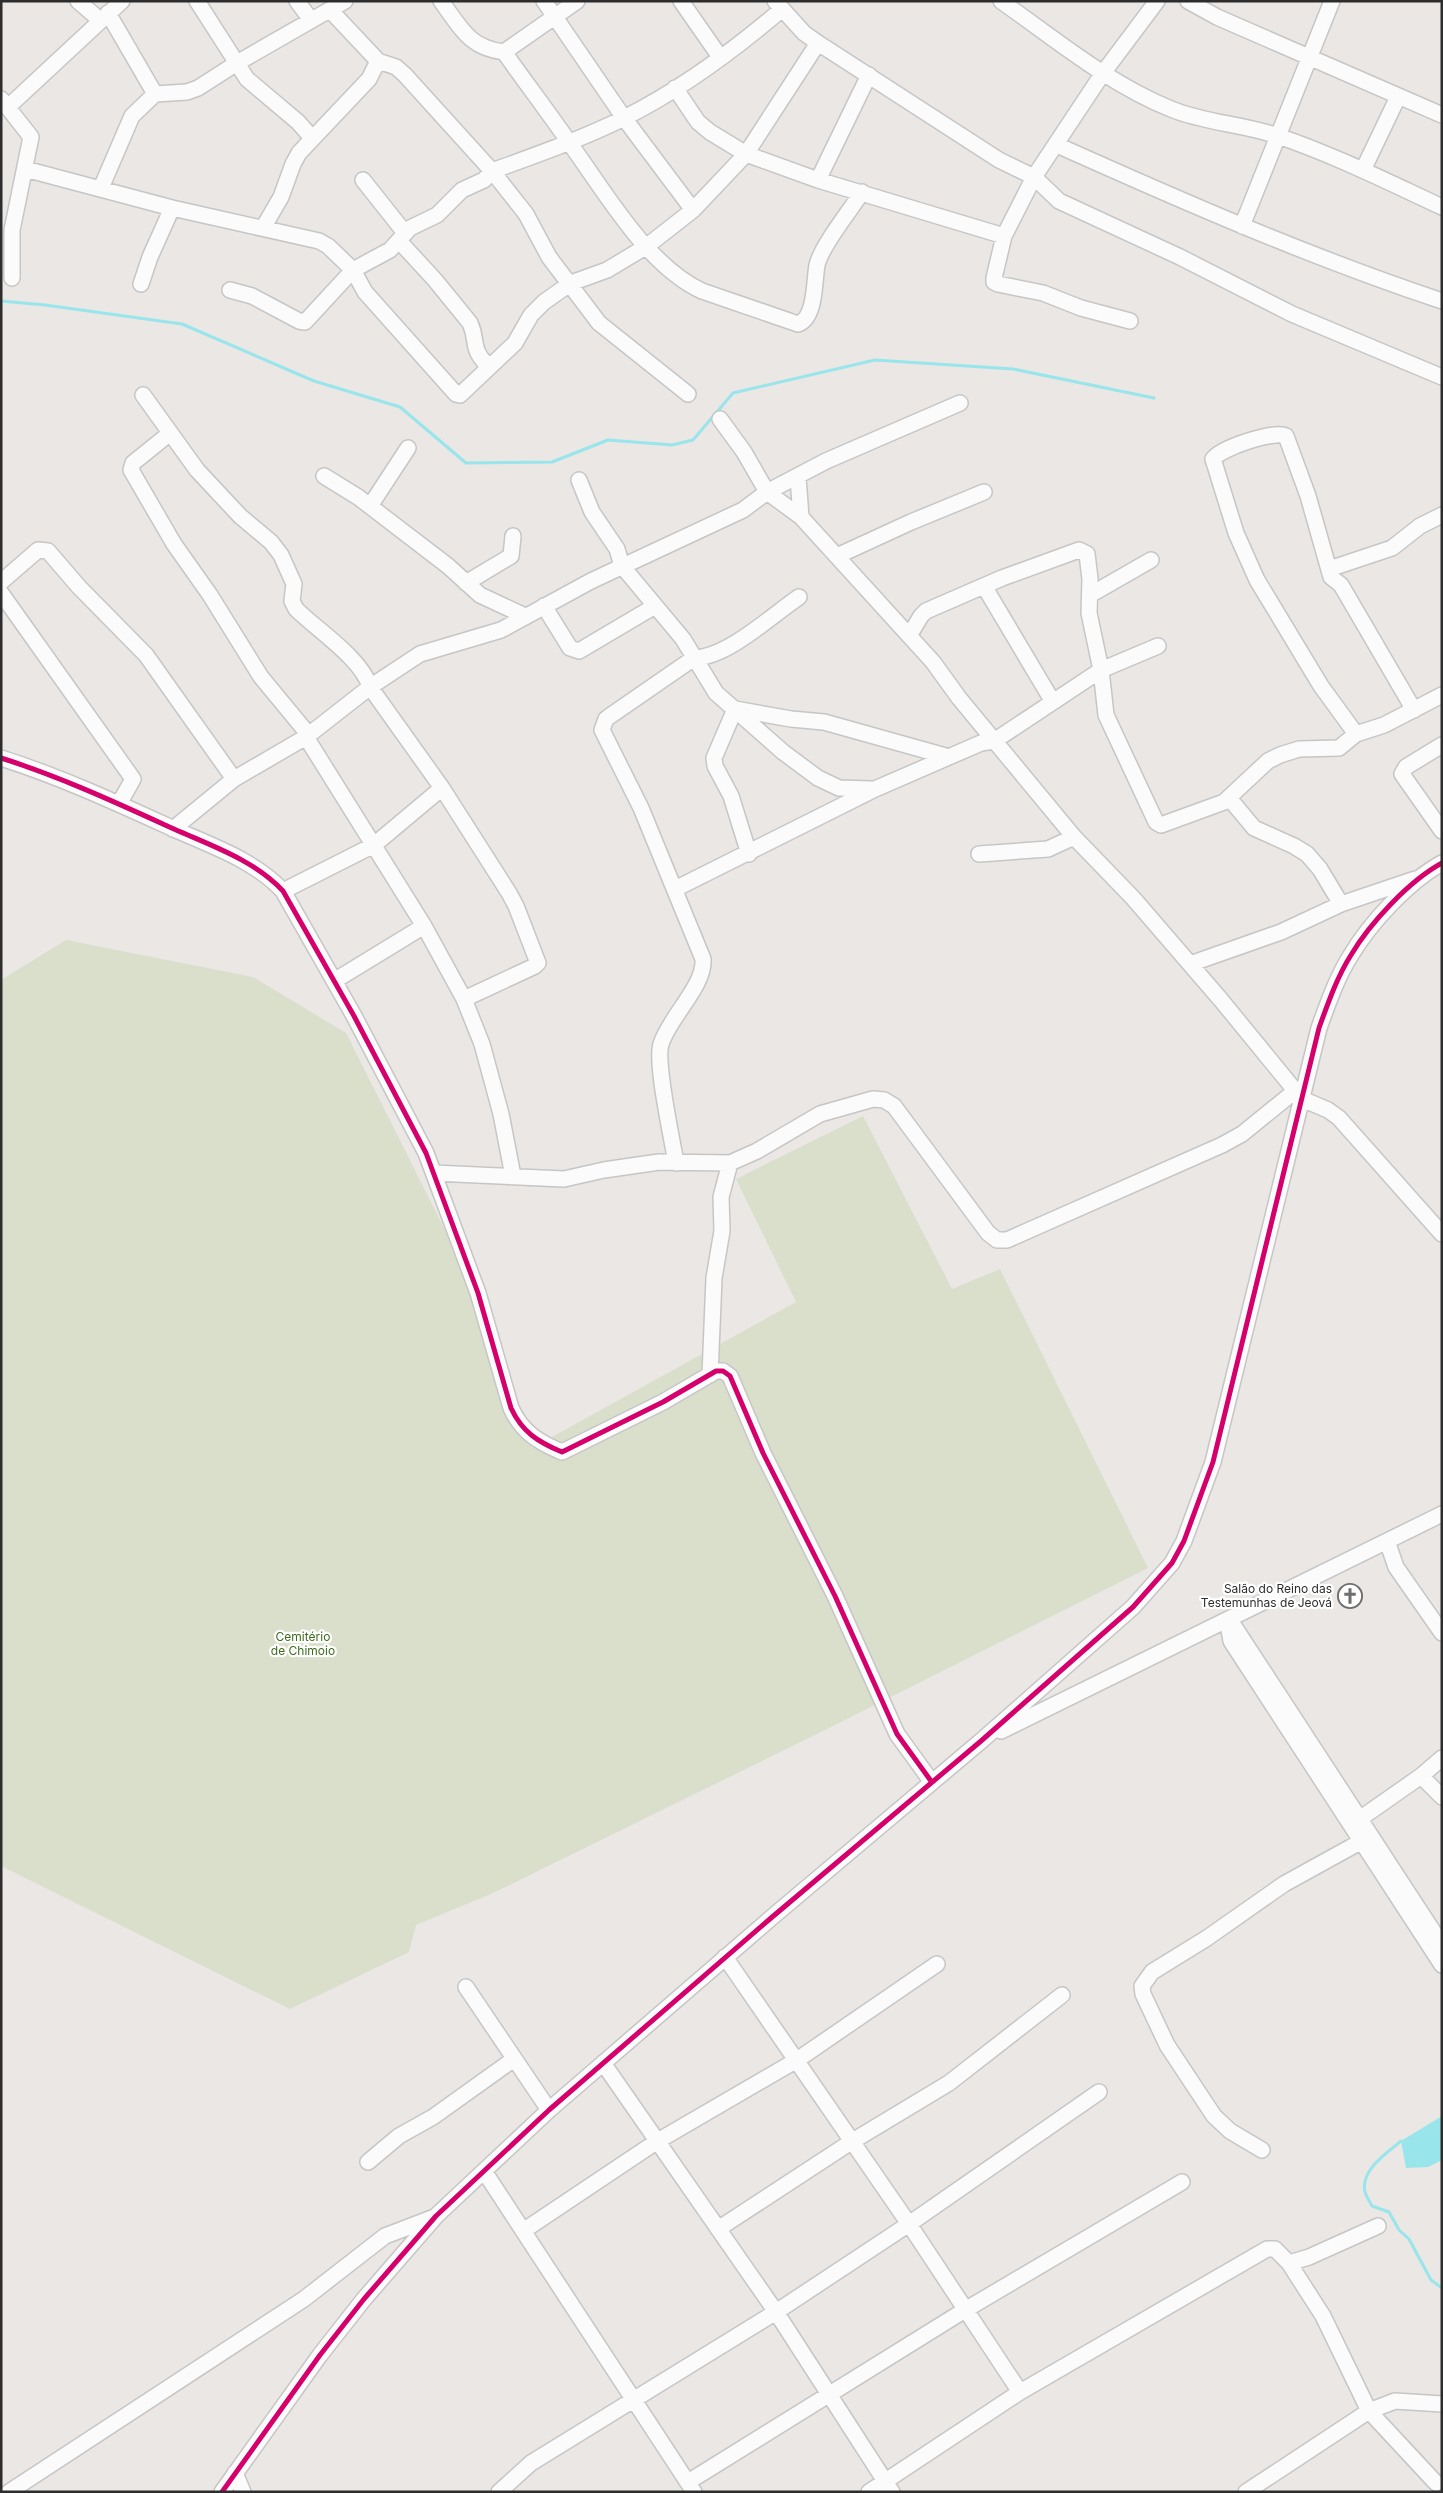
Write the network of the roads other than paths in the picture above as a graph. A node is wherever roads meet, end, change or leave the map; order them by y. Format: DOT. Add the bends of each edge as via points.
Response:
graph roads {
  1 [pos="78,1"];
  2 [pos="122,1"];
  3 [pos="198,1"];
  4 [pos="297,1"];
  5 [pos="346,1"];
  6 [pos="442,1"];
  7 [pos="544,1"];
  8 [pos="577,1"];
  9 [pos="681,1"];
  10 [pos="1001,1"];
  11 [pos="1157,1"];
  12 [pos="1188,1"];
  13 [pos="1332,1"];
  14 [pos="778,6"];
  15 [pos="331,11"];
  16 [pos="104,16"];
  17 [pos="554,18"];
  18 [pos="311,20"];
  19 [pos="818,43"];
  20 [pos="504,52"];
  21 [pos="720,57"];
  22 [pos="1310,57"];
  23 [pos="378,60"];
  24 [pos="237,63"];
  25 [pos="1103,73"];
  26 [pos="869,75"];
  27 [pos="675,88"];
  28 [pos="155,94"];
  29 [pos="1398,97"];
  30 [pos="5,103"];
  31 [pos="1442,115"];
  32 [pos="624,118"];
  33 [pos="1276,136"];
  34 [pos="312,138"];
  35 [pos="569,142"];
  36 [pos="1057,145"];
  37 [pos="746,154"];
  38 [pos="25,169"];
  39 [pos="1363,170"];
  40 [pos="492,171"];
  41 [pos="1034,178"];
  42 [pos="364,180"];
  43 [pos="818,180"];
  44 [pos="101,188"];
  45 [pos="862,192"];
  46 [pos="1442,207"];
  47 [pos="172,208"];
  48 [pos="693,210"];
  49 [pos="7,226"];
  50 [pos="1242,226"];
  51 [pos="263,228"];
  52 [pos="1004,236"];
  53 [pos="402,238"];
  54 [pos="647,246"];
  55 [pos="353,270"];
  56 [pos="12,278"];
  57 [pos="141,284"];
  58 [pos="571,284"];
  59 [pos="230,290"];
  60 [pos="1442,301"];
  61 [pos="1130,321"];
  62 [pos="489,367"];
  63 [pos="1442,377"];
  64 [pos="688,394"];
  65 [pos="143,395"];
  66 [pos="960,403"];
  67 [pos="720,418"];
  68 [pos="168,434"];
  69 [pos="408,448"];
  70 [pos="324,476"];
  71 [pos="798,477"];
  72 [pos="580,480"];
  73 [pos="767,492"];
  74 [pos="984,492"];
  75 [pos="370,506"];
  76 [pos="1442,515"];
  77 [pos="801,517"];
  78 [pos="513,536"];
  79 [pos="837,556"];
  80 [pos="1151,560"];
  81 [pos="622,566"];
  82 [pos="1329,569"];
  83 [pos="1,582"];
  84 [pos="466,583"];
  85 [pos="984,586"];
  86 [pos="1,593"];
  87 [pos="1090,594"];
  88 [pos="799,597"];
  89 [pos="544,606"];
  90 [pos="656,606"];
  91 [pos="525,616"];
  92 [pos="909,636"];
  93 [pos="1158,646"];
  94 [pos="694,658"];
  95 [pos="1101,670"];
  96 [pos="370,687"];
  97 [pos="1442,695"];
  98 [pos="1053,702"];
  99 [pos="734,709"];
  100 [pos="1414,710"];
  101 [pos="1356,734"];
  102 [pos="306,737"];
  103 [pos="994,742"];
  104 [pos="1442,745"];
  105 [pos="949,757"];
  106 [pos="1,758"];
  107 [pos="234,779"];
  108 [pos="442,788"];
  109 [pos="875,789"];
  110 [pos="1229,798"];
  111 [pos="120,804"];
  112 [pos="173,829"];
  113 [pos="1442,830"];
  114 [pos="1074,837"];
  115 [pos="374,844"];
  116 [pos="749,854"];
  117 [pos="979,854"];
  118 [pos="1442,863"];
  119 [pos="1421,877"];
  120 [pos="674,889"];
  121 [pos="283,891"];
  122 [pos="1341,904"];
  123 [pos="424,926"];
  124 [pos="1190,964"];
  125 [pos="334,981"];
  126 [pos="464,999"];
  127 [pos="1299,1095"];
  128 [pos="676,1162"];
  129 [pos="730,1163"];
  130 [pos="434,1173"];
  131 [pos="513,1176"];
  132 [pos="1442,1234"];
  133 [pos="710,1375"];
  134 [pos="1442,1514"];
  135 [pos="1387,1541"];
  136 [pos="1231,1621"];
  137 [pos="1442,1633"];
  138 [pos="981,1741"];
  139 [pos="1442,1758"];
  140 [pos="1421,1776"];
  141 [pos="932,1781"];
  142 [pos="1442,1797"];
  143 [pos="1361,1818"];
  144 [pos="1362,1841"];
  145 [pos="1442,1945"];
  146 [pos="725,1957"];
  147 [pos="937,1964"];
  148 [pos="1442,1965"];
  149 [pos="466,1987"];
  150 [pos="1062,1995"];
  151 [pos="514,2059"];
  152 [pos="797,2060"];
  153 [pos="603,2063"];
  154 [pos="1098,2092"];
  155 [pos="549,2110"];
  156 [pos="656,2142"];
  157 [pos="851,2142"];
  158 [pos="1262,2150"];
  159 [pos="368,2162"];
  160 [pos="484,2171"];
  161 [pos="1182,2182"];
  162 [pos="436,2216"];
  163 [pos="910,2224"];
  164 [pos="1378,2226"];
  165 [pos="718,2229"];
  166 [pos="523,2231"];
  167 [pos="1289,2263"];
  168 [pos="965,2310"];
  169 [pos="776,2312"];
  170 [pos="1020,2392"];
  171 [pos="829,2395"];
  172 [pos="634,2399"];
  173 [pos="1442,2404"];
  174 [pos="1369,2411"];
  175 [pos="235,2473"];
  176 [pos="1435,2484"];
  177 [pos="1269,2486"];
  178 [pos="691,2487"];
  179 [pos="888,2487"];
  180 [pos="504,2490"];
  181 [pos="9,2492"];
  182 [pos="222,2492"];
  183 [pos="243,2492"];
  184 [pos="869,2492"];
  185 [pos="1246,2492"];
  1 -- 16 [label="street"];
  2 -- 16 [label="street"];
  3 -- 24 [label="street"];
  4 -- 18 [label="street"];
  5 -- 15 [label="street"];
  6 -- 20 [label="street" via="478,46"];
  7 -- 17 [label="street"];
  8 -- 17 [label="street"];
  9 -- 21 [label="street"];
  10 -- 25 [label="street"];
  11 -- 25 [label="street"];
  12 -- 22 [label="street"];
  13 -- 22 [label="street"];
  14 -- 19 [label="street"];
  14 -- 21 [label="street" via="748,38"];
  15 -- 18 [label="street"];
  15 -- 23 [label="street"];
  16 -- 28 [label="street"];
  16 -- 30 [label="street" via="65,56"];
  17 -- 20 [label="street"];
  17 -- 32 [label="street"];
  18 -- 24 [label="street"];
  19 -- 26 [label="street"];
  19 -- 37 [label="street"];
  20 -- 35 [label="street"];
  21 -- 27 [label="street"];
  22 -- 29 [label="street"];
  22 -- 33 [label="street" via="1292,106"];
  23 -- 34 [label="street" via="369,79"];
  23 -- 40 [label="street" via="396,67 405,75"];
  24 -- 28 [label="street" via="198,88"];
  24 -- 34 [label="street" via="247,79"];
  25 -- 33 [label="street" via="1170,110"];
  25 -- 36 [label="street"];
  26 -- 41 [label="street" via="1000,160"];
  26 -- 43 [label="street"];
  27 -- 32 [label="street"];
  27 -- 37 [label="street" via="698,122"];
  28 -- 44 [label="street" via="132,116"];
  29 -- 31 [label="street"];
  29 -- 39 [label="street"];
  30 -- 38 [label="street" via="31,137"];
  32 -- 35 [label="street"];
  32 -- 48 [label="street"];
  33 -- 39 [label="street"];
  33 -- 50 [label="street"];
  34 -- 51 [label="street" via="292,164 284,192"];
  35 -- 40 [label="street"];
  35 -- 54 [label="street" via="631,230"];
  36 -- 41 [label="street"];
  36 -- 50 [label="street"];
  37 -- 43 [label="street"];
  37 -- 48 [label="street"];
  38 -- 44 [label="street"];
  38 -- 49 [label="street"];
  39 -- 46 [label="street"];
  40 -- 53 [label="street" via="484,180 462,190 437,215 410,228"];
  40 -- 58 [label="street" via="526,214 549,257"];
  41 -- 52 [label="street"];
  41 -- 63 [label="street" via="1059,201 1292,314"];
  42 -- 53 [label="street"];
  43 -- 45 [label="street"];
  44 -- 47 [label="street"];
  45 -- 52 [label="street"];
  45 -- 54 [label="street" via="821,254 808,317 798,324 688,284"];
  47 -- 51 [label="street"];
  47 -- 57 [label="street"];
  48 -- 54 [label="street"];
  49 -- 56 [label="street"];
  50 -- 60 [label="street" via="1360,274"];
  51 -- 55 [label="street" via="319,241"];
  52 -- 61 [label="street" via="994,282 1043,293 1081,308"];
  53 -- 55 [label="street" via="390,250"];
  53 -- 62 [label="street" via="470,323 477,353"];
  54 -- 58 [label="street" via="607,270"];
  55 -- 59 [label="street" via="305,322 252,296"];
  55 -- 62 [label="street" via="365,292 456,394 465,392"];
  58 -- 62 [label="street" via="531,315 514,343"];
  58 -- 64 [label="street" via="599,322"];
  65 -- 68 [label="street"];
  66 -- 71 [label="street" via="889,436 833,457"];
  67 -- 73 [label="street"];
  68 -- 96 [label="street" via="240,516 271,542 294,584 292,601 296,609 342,649 368,680"];
  68 -- 102 [label="street" via="133,462 131,470 174,544 261,677 304,729"];
  69 -- 75 [label="street"];
  70 -- 75 [label="street"];
  71 -- 73 [label="street"];
  71 -- 77 [label="street"];
  72 -- 81 [label="street" via="592,512 616,549"];
  73 -- 77 [label="street"];
  73 -- 81 [label="street" via="743,510"];
  74 -- 79 [label="street"];
  75 -- 84 [label="street"];
  76 -- 82 [label="street" via="1420,526 1392,548"];
  77 -- 79 [label="street"];
  78 -- 84 [label="street" via="511,556"];
  79 -- 92 [label="street"];
  80 -- 87 [label="street"];
  81 -- 89 [label="street"];
  81 -- 90 [label="street"];
  82 -- 100 [label="street"];
  82 -- 101 [label="street" via="1286,436 1242,443 1215,456 1212,463 1236,533 1257,580 1321,686"];
  83 -- 107 [label="street" via="38,550 48,551 146,654"];
  84 -- 91 [label="street" via="480,595"];
  85 -- 87 [label="street" via="1079,550 1087,554"];
  85 -- 92 [label="street" via="926,611"];
  85 -- 98 [label="street"];
  86 -- 111 [label="street" via="133,779"];
  87 -- 95 [label="street" via="1089,613"];
  88 -- 94 [label="street" via="738,643 709,656"];
  89 -- 90 [label="street" via="573,651 579,651"];
  89 -- 91 [label="street"];
  90 -- 94 [label="street"];
  91 -- 96 [label="street" via="487,635 420,654"];
  92 -- 103 [label="street"];
  93 -- 95 [label="street"];
  94 -- 99 [label="street" via="712,689"];
  94 -- 120 [label="street" via="610,716 602,726 641,808"];
  95 -- 98 [label="street"];
  95 -- 110 [label="street" via="1106,715 1156,822 1161,825"];
  96 -- 102 [label="street"];
  96 -- 108 [label="street"];
  97 -- 100 [label="street"];
  98 -- 103 [label="street"];
  99 -- 105 [label="street" via="824,722"];
  99 -- 109 [label="street" via="783,752 829,785 850,790"];
  99 -- 116 [label="street" via="714,758 731,796"];
  100 -- 101 [label="street"];
  101 -- 110 [label="street" via="1339,748 1299,750 1268,761"];
  102 -- 107 [label="street"];
  102 -- 115 [label="street"];
  103 -- 105 [label="street" via="981,743"];
  103 -- 114 [label="street"];
  104 -- 113 [label="street" via="1406,766 1402,774"];
  105 -- 109 [label="street"];
  106 -- 111 [label="street" via="47,772"];
  107 -- 112 [label="street"];
  108 -- 115 [label="street"];
  108 -- 126 [label="street" via="516,906 538,960 535,966"];
  109 -- 116 [label="street"];
  110 -- 122 [label="street" via="1254,828 1307,854"];
  111 -- 112 [label="street"];
  112 -- 121 [label="street" via="245,862 273,880"];
  114 -- 117 [label="street" via="1048,849"];
  114 -- 124 [label="street"];
  115 -- 121 [label="street"];
  115 -- 123 [label="street"];
  116 -- 120 [label="street"];
  118 -- 119 [label="street"];
  119 -- 122 [label="street"];
  119 -- 127 [label="street" via="1380,918 1351,954 1331,994"];
  120 -- 128 [label="street" via="704,968 668,1028 661,1046 661,1067"];
  121 -- 125 [label="street"];
  122 -- 124 [label="street" via="1281,932"];
  123 -- 125 [label="street"];
  123 -- 126 [label="street"];
  124 -- 127 [label="street"];
  125 -- 130 [label="street" via="426,1152"];
  126 -- 131 [label="street" via="482,1044"];
  127 -- 129 [label="street" via="1222,1145 1007,1240 997,1240 988,1233 894,1106 884,1100 873,1098 820,1114 758,1151"];
  127 -- 132 [label="street" via="1338,1118"];
  127 -- 138 [label="street" via="1213,1462 1184,1541 1172,1563 1133,1607"];
  128 -- 129 [label="street"];
  128 -- 131 [label="street" via="622,1167 564,1179"];
  129 -- 133 [label="street" via="722,1197 722,1231 714,1278"];
  130 -- 131 [label="street"];
  130 -- 133 [label="street" via="478,1293 511,1408 517,1420 534,1438 562,1452"];
  133 -- 141 [label="street" via="722,1371 730,1376 763,1453 835,1596 896,1734"];
  134 -- 135 [label="street"];
  135 -- 136 [label="street"];
  135 -- 137 [label="street" via="1396,1567"];
  136 -- 138 [label="street"];
  136 -- 143 [label="street"];
  136 -- 144 [label="street" via="1231,1642"];
  138 -- 141 [label="street"];
  139 -- 140 [label="street"];
  140 -- 142 [label="street"];
  140 -- 143 [label="street"];
  141 -- 146 [label="street"];
  143 -- 145 [label="street"];
  144 -- 148 [label="street"];
  144 -- 158 [label="street" via="1270,1894 1152,1972 1142,1986 1167,2044 1214,2116 1230,2131"];
  146 -- 152 [label="street"];
  146 -- 153 [label="street"];
  147 -- 152 [label="street"];
  149 -- 151 [label="street"];
  150 -- 157 [label="street" via="949,2083"];
  151 -- 155 [label="street"];
  151 -- 159 [label="street" via="433,2117 399,2136"];
  152 -- 156 [label="street"];
  152 -- 157 [label="street"];
  153 -- 155 [label="street"];
  153 -- 156 [label="street"];
  154 -- 163 [label="street"];
  155 -- 160 [label="street"];
  156 -- 165 [label="street"];
  156 -- 166 [label="street"];
  157 -- 163 [label="street"];
  157 -- 165 [label="street"];
  160 -- 162 [label="street"];
  160 -- 166 [label="street"];
  161 -- 168 [label="street"];
  162 -- 175 [label="street" via="320,2355"];
  162 -- 181 [label="street" via="385,2236 304,2299"];
  163 -- 168 [label="street"];
  163 -- 169 [label="street"];
  164 -- 167 [label="street"];
  165 -- 169 [label="street"];
  166 -- 172 [label="street"];
  167 -- 170 [label="street" via="1275,2249 1267,2249"];
  167 -- 174 [label="street" via="1322,2316"];
  168 -- 170 [label="street"];
  168 -- 171 [label="street"];
  169 -- 171 [label="street"];
  169 -- 172 [label="street"];
  170 -- 179 [label="street"];
  171 -- 178 [label="street"];
  171 -- 179 [label="street"];
  172 -- 178 [label="street"];
  172 -- 180 [label="street" via="531,2463"];
  173 -- 174 [label="street" via="1395,2401"];
  174 -- 176 [label="street"];
  174 -- 177 [label="street"];
  175 -- 182 [label="street"];
  175 -- 183 [label="street"];
  177 -- 185 [label="street"];
  179 -- 184 [label="street"];
}
